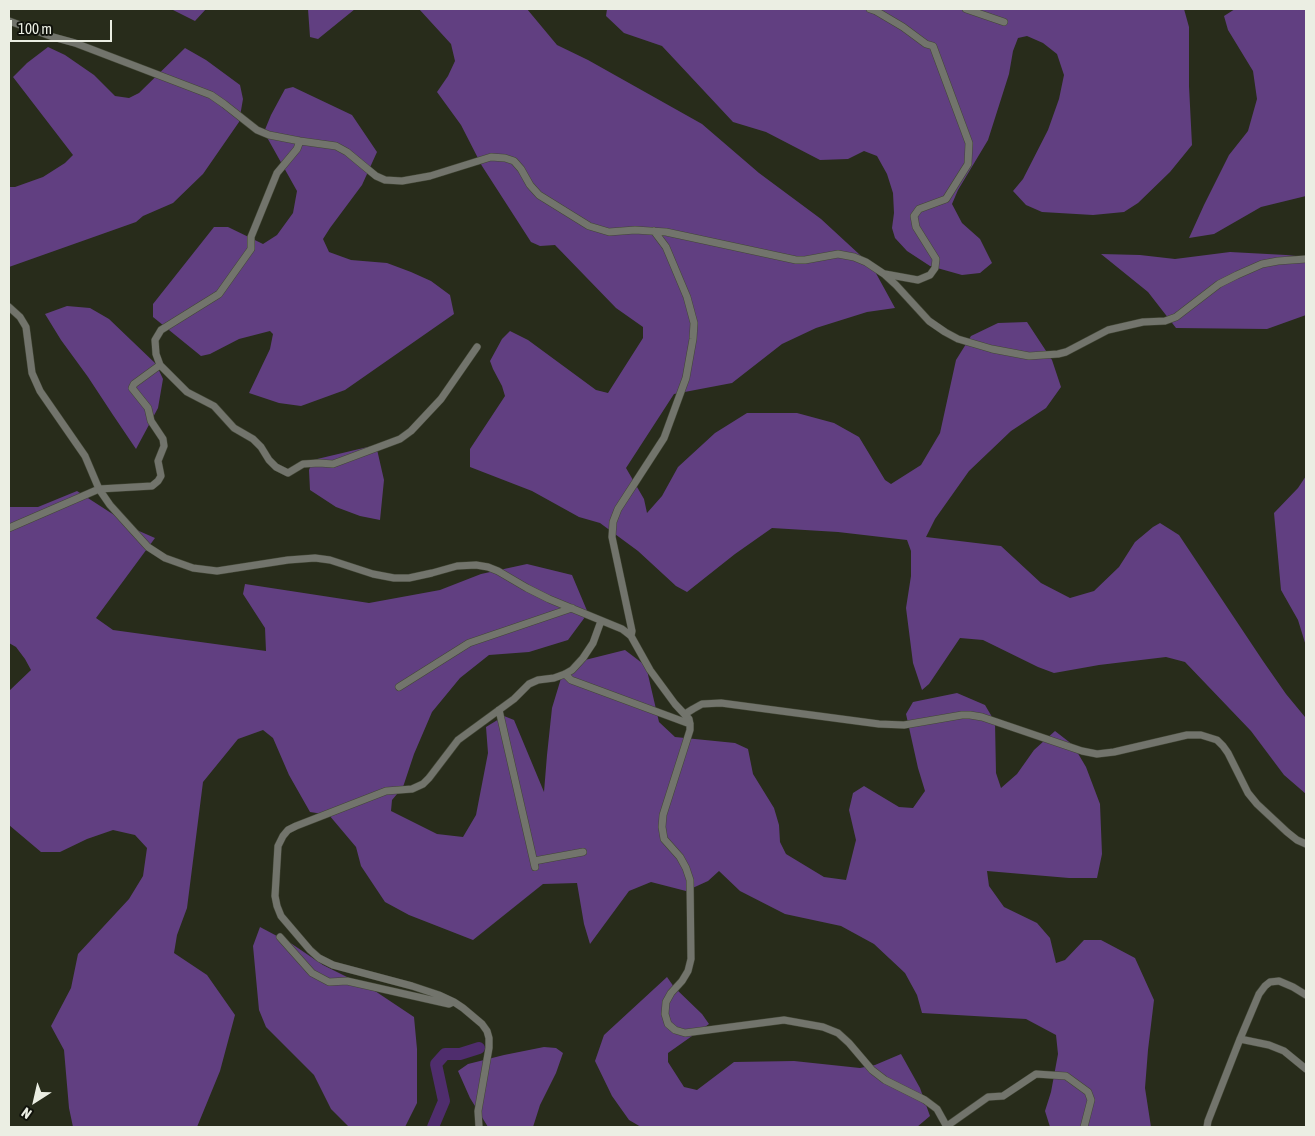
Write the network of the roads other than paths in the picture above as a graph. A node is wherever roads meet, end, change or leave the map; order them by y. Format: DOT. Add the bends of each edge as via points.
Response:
graph roads {
  1 [pos="870,9"];
  2 [pos="966,9"];
  3 [pos="9,21"];
  4 [pos="1004,22"];
  5 [pos="300,141"];
  6 [pos="654,231"];
  7 [pos="1306,259"];
  8 [pos="884,274"];
  9 [pos="9,307"];
  10 [pos="477,347"];
  11 [pos="160,365"];
  12 [pos="99,489"];
  13 [pos="9,528"];
  14 [pos="572,608"];
  15 [pos="601,621"];
  16 [pos="630,636"];
  17 [pos="565,674"];
  18 [pos="399,687"];
  19 [pos="499,710"];
  20 [pos="685,714"];
  21 [pos="690,724"];
  22 [pos="1306,844"];
  23 [pos="583,852"];
  24 [pos="280,937"];
  25 [pos="1306,995"];
  26 [pos="454,1002"];
  27 [pos="1240,1039"];
  28 [pos="1306,1070"];
  29 [pos="478,1127"];
  30 [pos="947,1127"];
  31 [pos="1084,1127"];
  32 [pos="1207,1127"];
  1 -- 8 [label="street" via="933,46 969,144 968,164 946,199 920,209 914,216 916,227 936,259 935,268 930,275 918,280"];
  2 -- 4 [label="street"];
  3 -- 5 [label="street" via="211,95 257,130"];
  5 -- 6 [label="street" via="336,146 376,176 402,182 491,157 505,158 514,161 539,195 589,226 608,232"];
  5 -- 11 [label="street" via="277,173 250,237 251,250 220,294 160,330 155,340"];
  6 -- 8 [label="street" via="796,260 838,254 866,262"];
  6 -- 16 [label="street" via="666,247 687,297 694,323 694,339 686,378 664,438 612,522 612,537 632,631"];
  7 -- 8 [label="street" via="1262,264 1237,274 1176,317 1165,321 1122,326 1066,352 1029,356 983,347 944,332 929,321"];
  9 -- 12 [label="street" via="26,327 32,373 40,391 85,456"];
  10 -- 11 [label="street" via="441,399 400,439 333,464 303,464 288,473 276,467 253,439 234,428 214,406 187,392"];
  11 -- 12 [label="street" via="132,388 148,408 151,421 163,439 164,446 158,461 161,476 152,486"];
  12 -- 13 [label="street"];
  12 -- 14 [label="street" via="148,547 165,558 193,568 217,571 315,558 373,574 409,578 457,566 476,565 498,571"];
  14 -- 15 [label="street"];
  14 -- 18 [label="street" via="468,643"];
  15 -- 16 [label="street" via="622,629"];
  15 -- 17 [label="street" via="584,658"];
  16 -- 20 [label="street" via="650,670"];
  17 -- 19 [label="street" via="529,684"];
  17 -- 21 [label="street" via="572,680"];
  19 -- 23 [label="street" via="534,864"];
  19 -- 26 [label="street" via="458,740 423,784 412,789 386,791 296,826 288,830 278,846 277,906 281,916 310,950 332,966 412,986"];
  20 -- 21 [label="street"];
  20 -- 22 [label="street" via="702,704 721,704 904,725 970,715 1096,754 1201,735 1217,740 1223,746 1257,804 1287,832"];
  21 -- 30 [label="street" via="662,827 664,839 680,858 690,880 690,959 688,971 666,1002 668,1024 685,1033 784,1020 823,1027 849,1042 872,1070 885,1080 937,1109"];
  24 -- 26 [label="street" via="312,973 329,982 347,981 449,1004"];
  25 -- 27 [label="street" via="1293,986 1279,981 1270,982 1259,994"];
  26 -- 29 [label="street" via="482,1024 489,1038"];
  27 -- 28 [label="street" via="1284,1051"];
  27 -- 32 [label="street"];
  30 -- 31 [label="street" via="988,1097 1003,1096 1036,1074 1066,1076 1088,1092 1091,1100"];
}
